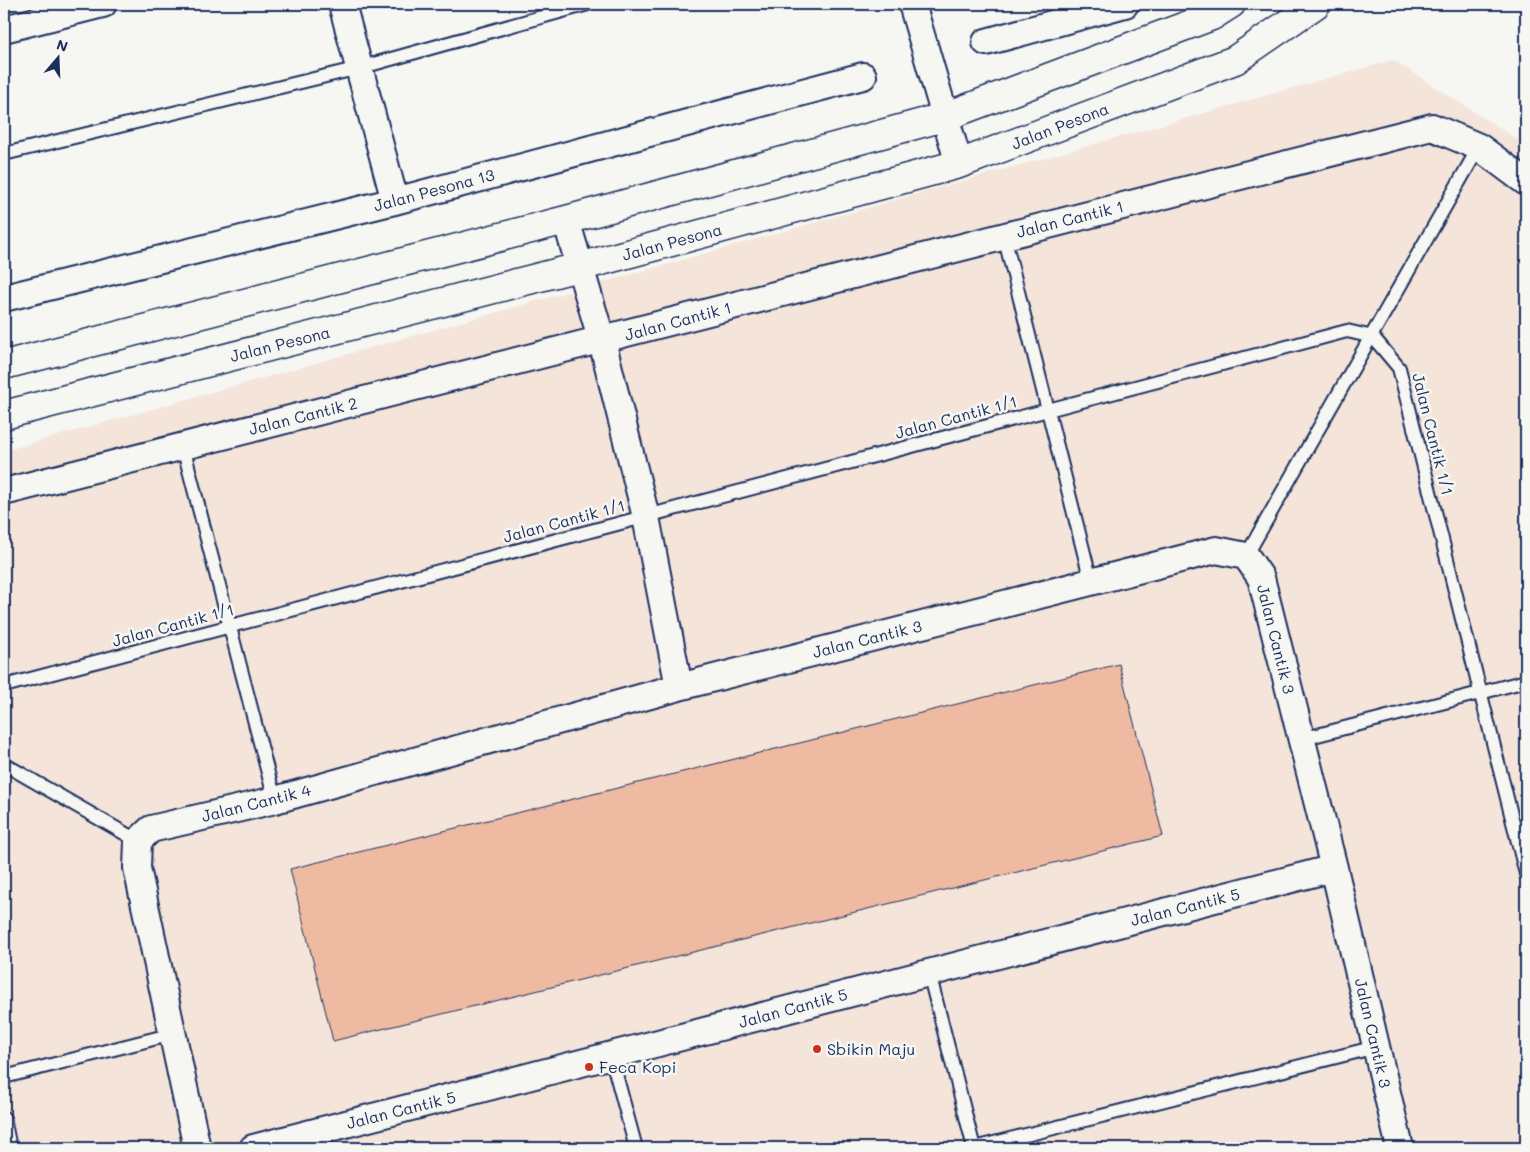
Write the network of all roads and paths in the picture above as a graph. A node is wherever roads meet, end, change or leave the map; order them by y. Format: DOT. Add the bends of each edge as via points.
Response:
graph roads {
  1 [pos="103,4"];
  2 [pos="342,4"];
  3 [pos="588,4"];
  4 [pos="912,4"];
  5 [pos="1125,4"];
  6 [pos="1231,4"];
  7 [pos="1316,4"];
  8 [pos="4,29"];
  9 [pos="986,42"];
  10 [pos="359,68"];
  11 [pos="863,76"];
  12 [pos="944,117"];
  13 [pos="1479,147"];
  14 [pos="4,154"];
  15 [pos="959,164"];
  16 [pos="1526,182"];
  17 [pos="395,201"];
  18 [pos="566,220"];
  19 [pos="1004,236"];
  20 [pos="579,267"];
  21 [pos="4,298"];
  22 [pos="1373,337"];
  23 [pos="602,341"];
  24 [pos="4,365"];
  25 [pos="1048,410"];
  26 [pos="4,416"];
  27 [pos="183,446"];
  28 [pos="4,492"];
  29 [pos="646,517"];
  30 [pos="1246,556"];
  31 [pos="1091,581"];
  32 [pos="230,626"];
  33 [pos="1526,681"];
  34 [pos="4,686"];
  35 [pos="679,687"];
  36 [pos="1481,693"];
  37 [pos="1302,739"];
  38 [pos="4,764"];
  39 [pos="275,800"];
  40 [pos="138,841"];
  41 [pos="1334,868"];
  42 [pos="1526,874"];
  43 [pos="929,973"];
  44 [pos="173,1034"];
  45 [pos="1376,1047"];
  46 [pos="611,1056"];
  47 [pos="4,1077"];
  48 [pos="4,1118"];
  49 [pos="10,1148"];
  50 [pos="197,1148"];
  51 [pos="253,1148"];
  52 [pos="636,1148"];
  53 [pos="974,1148"];
  54 [pos="1400,1148"];
  1 -- 8 [label="street"];
  2 -- 10 [label="street"];
  3 -- 10 [label="lane"];
  4 -- 12 [label="street"];
  5 -- 9 [label="street"];
  6 -- 12 [label="street" via="1212,16"];
  7 -- 15 [label="street, Jalan Pesona" via="1235,60"];
  10 -- 14 [label="lane"];
  10 -- 17 [label="street"];
  11 -- 17 [label="street, Jalan Pesona 13"];
  12 -- 15 [label="street"];
  12 -- 18 [label="street"];
  13 -- 16 [label="street, Jalan Cantik 1"];
  13 -- 19 [label="street, Jalan Cantik 1" via="1432,127"];
  13 -- 22 [label="lane"];
  15 -- 20 [label="street, Jalan Pesona"];
  17 -- 21 [label="street, Jalan Pesona 13"];
  18 -- 20 [label="street"];
  18 -- 24 [label="street"];
  19 -- 23 [label="street, Jalan Cantik 1"];
  19 -- 25 [label="lane"];
  20 -- 23 [label="street"];
  20 -- 26 [label="street, Jalan Pesona"];
  22 -- 25 [label="lane, Jalan Cantik 1/1" via="1347,331"];
  22 -- 30 [label="lane"];
  22 -- 36 [label="lane, Jalan Cantik 1/1" via="1399,368"];
  23 -- 27 [label="street, Jalan Cantik 2"];
  23 -- 29 [label="street"];
  25 -- 29 [label="lane, Jalan Cantik 1/1"];
  25 -- 31 [label="lane"];
  27 -- 28 [label="street, Jalan Cantik 2"];
  27 -- 32 [label="lane"];
  29 -- 32 [label="lane, Jalan Cantik 1/1"];
  29 -- 35 [label="street"];
  30 -- 31 [label="street, Jalan Cantik 3" via="1216,550"];
  30 -- 37 [label="street, Jalan Cantik 3" via="1261,578"];
  31 -- 35 [label="street, Jalan Cantik 3"];
  32 -- 34 [label="lane, Jalan Cantik 1/1"];
  32 -- 39 [label="lane"];
  33 -- 36 [label="lane"];
  35 -- 39 [label="street, Jalan Cantik 4"];
  36 -- 37 [label="lane"];
  36 -- 42 [label="lane, Jalan Cantik 1/1"];
  37 -- 41 [label="street, Jalan Cantik 3"];
  38 -- 40 [label="lane"];
  39 -- 40 [label="street, Jalan Cantik 4" via="151,829"];
  40 -- 44 [label="street" via="137,868"];
  41 -- 43 [label="street, Jalan Cantik 5"];
  41 -- 45 [label="street, Jalan Cantik 3"];
  43 -- 46 [label="street, Jalan Cantik 5"];
  43 -- 53 [label="lane"];
  44 -- 47 [label="lane"];
  44 -- 50 [label="street"];
  45 -- 53 [label="lane"];
  45 -- 54 [label="street, Jalan Cantik 3"];
  46 -- 51 [label="street, Jalan Cantik 5"];
  46 -- 52 [label="lane"];
  48 -- 49 [label="lane"];
}
